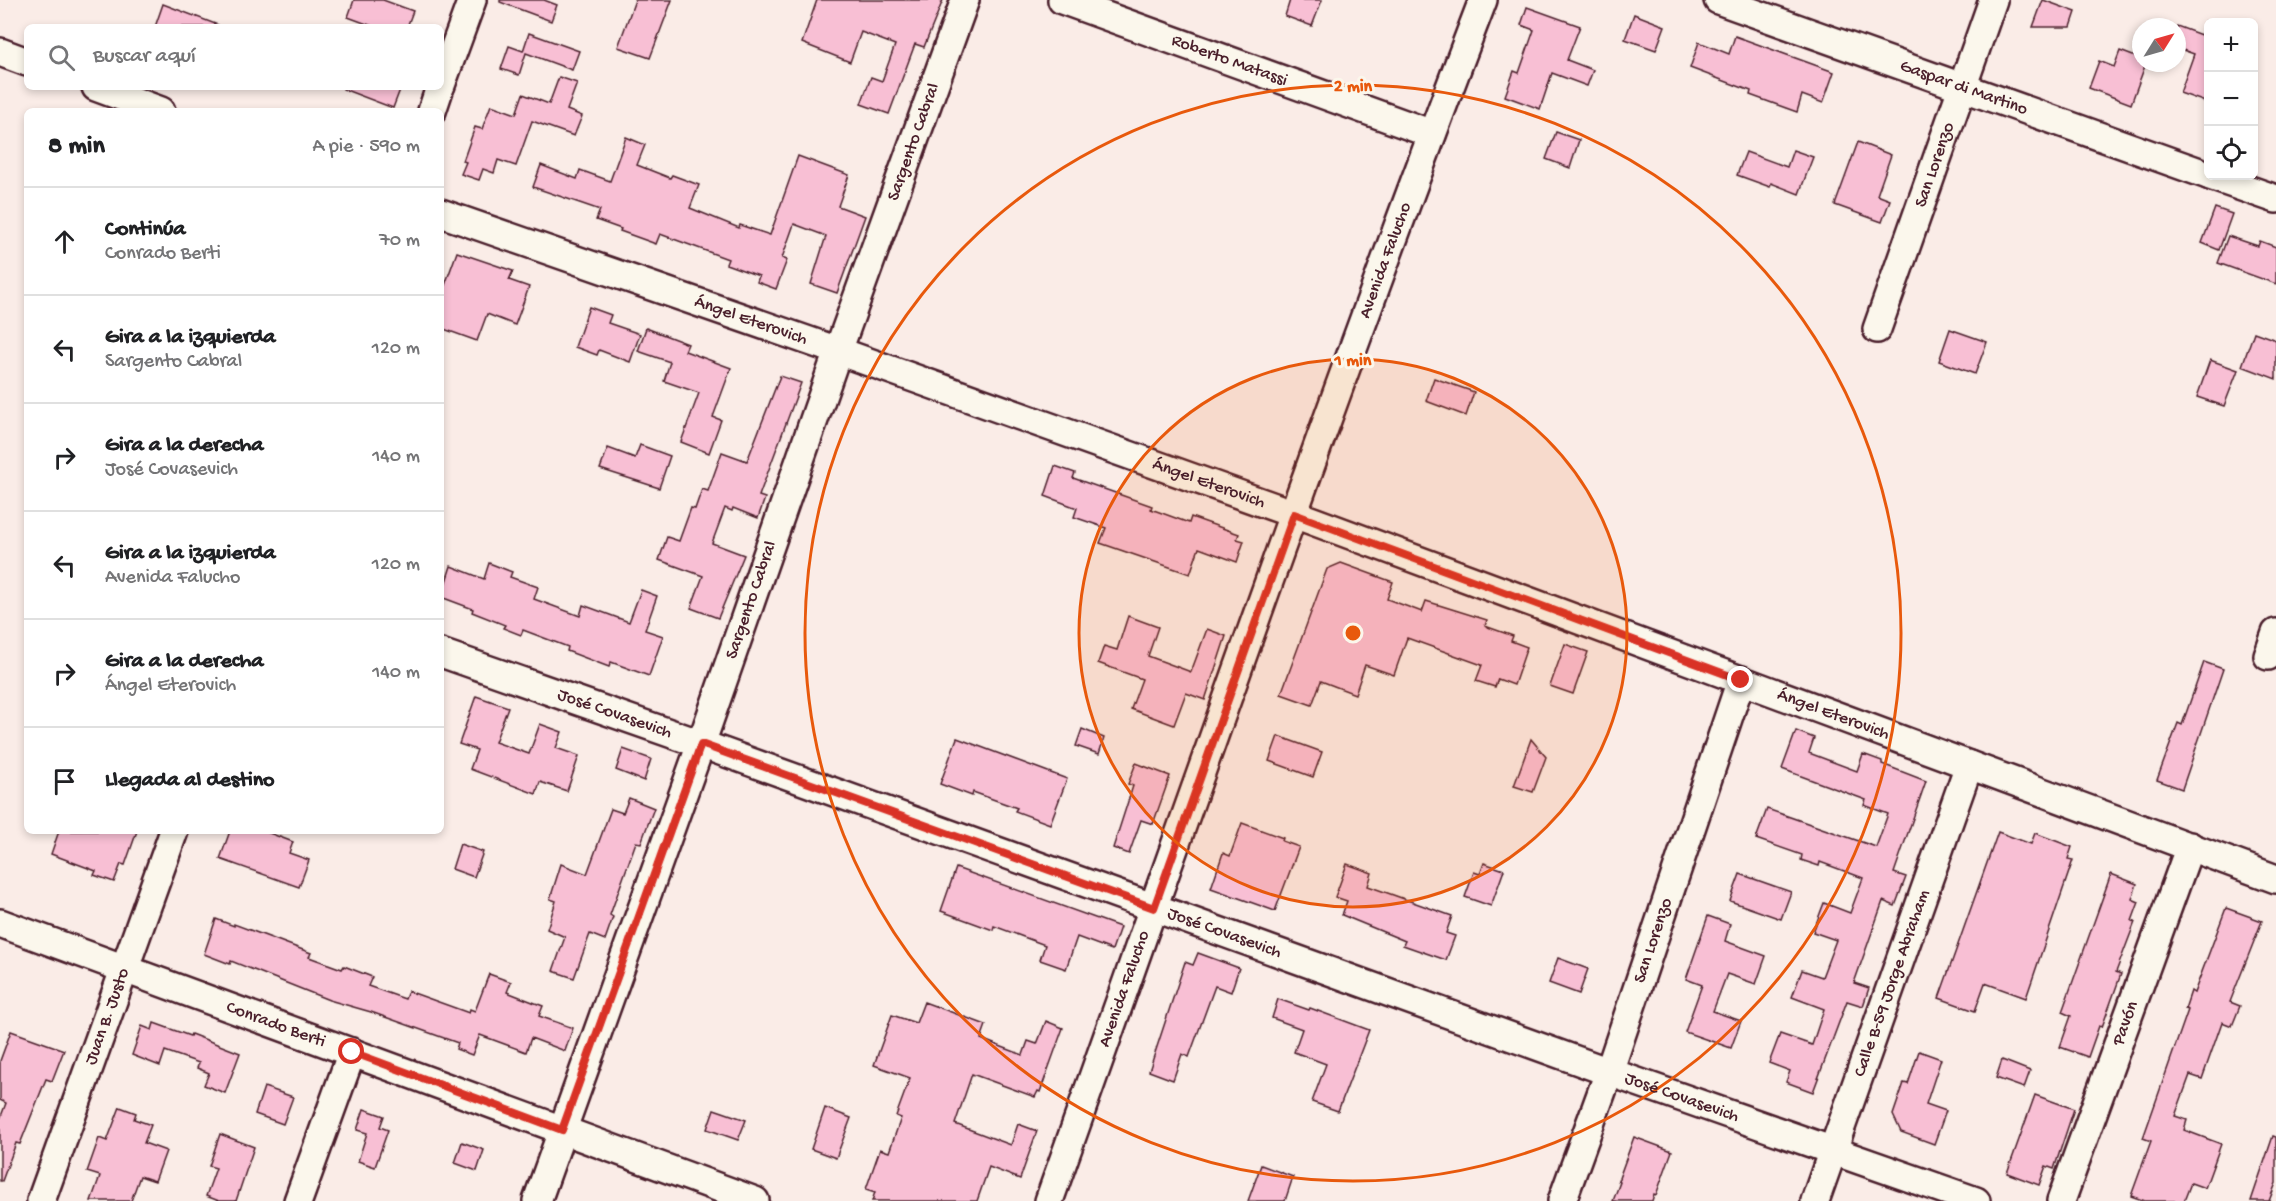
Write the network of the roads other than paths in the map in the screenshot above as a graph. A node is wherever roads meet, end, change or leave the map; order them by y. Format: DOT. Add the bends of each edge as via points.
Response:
graph roads {
  1 [pos="472,0"];
  2 [pos="965,0"];
  3 [pos="1062,0"];
  4 [pos="1483,0"];
  5 [pos="1718,0"];
  6 [pos="1993,0"];
  7 [pos="0,52"];
  8 [pos="24,61"];
  9 [pos="444,78"];
  10 [pos="1962,86"];
  11 [pos="104,90"];
  12 [pos="440,90"];
  13 [pos="153,108"];
  14 [pos="433,108"];
  15 [pos="1432,134"];
  16 [pos="2204,173"];
  17 [pos="2223,180"];
  18 [pos="2276,199"];
  19 [pos="444,214"];
  20 [pos="1877,329"];
  21 [pos="838,351"];
  22 [pos="1294,514"];
  23 [pos="444,654"];
  24 [pos="1741,680"];
  25 [pos="701,744"];
  26 [pos="1969,765"];
  27 [pos="173,834"];
  28 [pos="2190,846"];
  29 [pos="2276,879"];
  30 [pos="1154,908"];
  31 [pos="0,923"];
  32 [pos="124,968"];
  33 [pos="352,1052"];
  34 [pos="1609,1071"];
  35 [pos="562,1130"];
  36 [pos="1833,1149"];
  37 [pos="41,1201"];
  38 [pos="298,1201"];
  39 [pos="537,1201"];
  40 [pos="755,1201"];
  41 [pos="1049,1201"];
  42 [pos="1562,1201"];
  43 [pos="1815,1201"];
  44 [pos="1976,1201"];
  45 [pos="2061,1201"];
  1 -- 9 [label="street"];
  2 -- 21 [label="street, Sargento Cabral"];
  3 -- 15 [label="street, Roberto Matassi"];
  4 -- 15 [label="street, Avenida Falucho"];
  5 -- 10 [label="street, Gaspar di Martino"];
  6 -- 10 [label="street, San Lorenzo"];
  7 -- 8 [label="street"];
  10 -- 16 [label="street, Gaspar di Martino"];
  10 -- 20 [label="street, San Lorenzo"];
  11 -- 13 [label="street"];
  12 -- 14 [label="street"];
  15 -- 22 [label="street, Avenida Falucho"];
  17 -- 18 [label="street, Gaspar di Martino"];
  19 -- 21 [label="street, Ángel Eterovich"];
  21 -- 22 [label="street, Ángel Eterovich"];
  21 -- 25 [label="street, Sargento Cabral"];
  22 -- 24 [label="street, Ángel Eterovich"];
  22 -- 30 [label="street, Avenida Falucho"];
  23 -- 25 [label="street, José Covasevich"];
  24 -- 26 [label="street, Ángel Eterovich"];
  24 -- 34 [label="street, San Lorenzo"];
  25 -- 30 [label="street, José Covasevich"];
  25 -- 35 [label="street, Sargento Cabral"];
  26 -- 28 [label="street, Ángel Eterovich"];
  26 -- 36 [label="street, Calle B-59 Jorge Abraham"];
  27 -- 32 [label="street, Juan B. Justo"];
  28 -- 29 [label="street, Ángel Eterovich"];
  28 -- 45 [label="street, Pavón"];
  30 -- 34 [label="street, José Covasevich"];
  30 -- 41 [label="street, Avenida Falucho"];
  31 -- 32 [label="street, Conrado Berti"];
  32 -- 33 [label="street, Conrado Berti"];
  32 -- 37 [label="street, Juan B. Justo"];
  33 -- 35 [label="street, Conrado Berti"];
  33 -- 38 [label="street"];
  34 -- 36 [label="street, José Covasevich"];
  34 -- 42 [label="street, San Lorenzo"];
  35 -- 39 [label="street, Sargento Cabral"];
  35 -- 40 [label="street, Conrado Berti"];
  36 -- 43 [label="street, Calle B-59 Jorge Abraham"];
  36 -- 44 [label="street, José Covasevich"];
}
